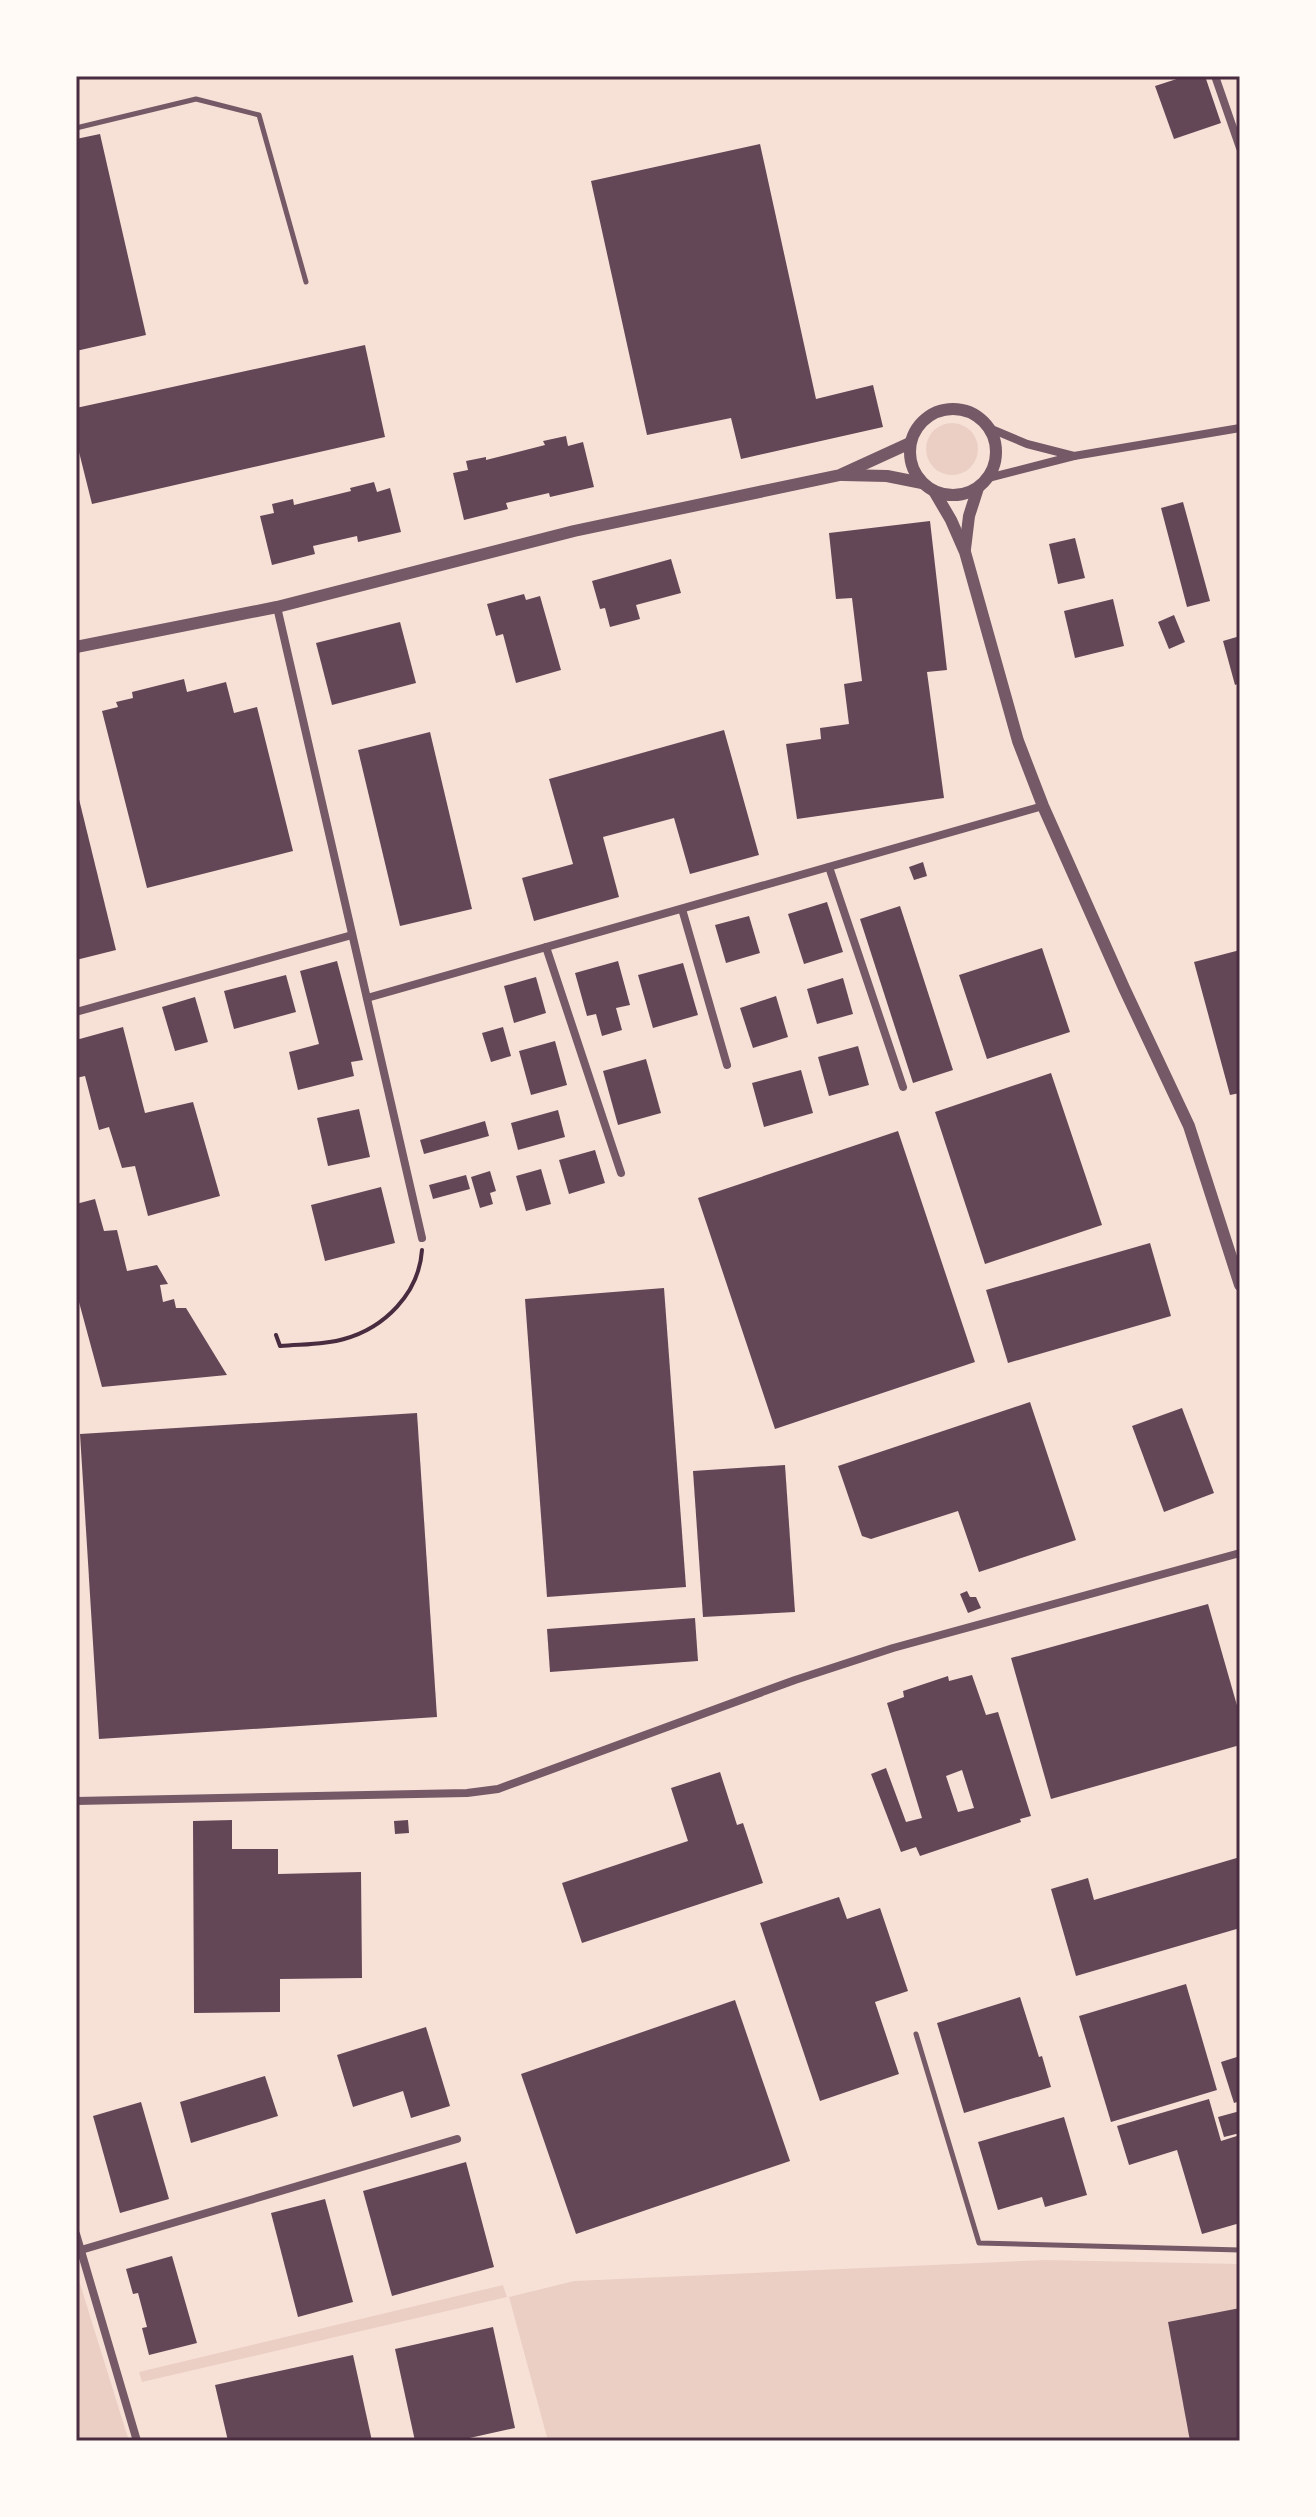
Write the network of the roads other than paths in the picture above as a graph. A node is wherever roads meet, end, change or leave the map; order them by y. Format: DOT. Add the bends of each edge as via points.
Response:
graph roads {
  1 [pos="1215,76"];
  2 [pos="76,128"];
  3 [pos="1240,148"];
  4 [pos="306,282"];
  5 [pos="989,428"];
  6 [pos="1240,428"];
  7 [pos="910,443"];
  8 [pos="1074,456"];
  9 [pos="840,475"];
  10 [pos="988,478"];
  11 [pos="922,483"];
  12 [pos="978,488"];
  13 [pos="934,491"];
  14 [pos="965,552"];
  15 [pos="277,607"];
  16 [pos="76,647"];
  17 [pos="1043,806"];
  18 [pos="829,867"];
  19 [pos="682,909"];
  20 [pos="352,935"];
  21 [pos="546,947"];
  22 [pos="367,998"];
  23 [pos="76,1012"];
  24 [pos="727,1065"];
  25 [pos="903,1087"];
  26 [pos="621,1173"];
  27 [pos="422,1238"];
  28 [pos="1240,1285"];
  29 [pos="1240,1553"];
  30 [pos="76,1801"];
  31 [pos="916,2034"];
  32 [pos="457,2139"];
  33 [pos="76,2234"];
  34 [pos="81,2250"];
  35 [pos="1240,2250"];
  36 [pos="137,2441"];
  1 -- 3 [label="street"];
  2 -- 4 [label="lane" via="196,99 259,115"];
  5 -- 7 [label="street" via="979,417 952,408 925,418"];
  5 -- 8 [label="street"];
  5 -- 10 [label="street" via="996,453"];
  6 -- 8 [label="street"];
  7 -- 9 [label="street"];
  7 -- 11 [label="street" via="909,457"];
  8 -- 10 [label="street"];
  9 -- 11 [label="street"];
  9 -- 15 [label="street" via="574,531"];
  10 -- 12 [label="street"];
  11 -- 13 [label="street"];
  12 -- 13 [label="street" via="959,495"];
  12 -- 14 [label="street"];
  13 -- 14 [label="street"];
  14 -- 17 [label="street" via="1018,741"];
  15 -- 16 [label="street"];
  15 -- 20 [label="street"];
  17 -- 18 [label="street"];
  17 -- 28 [label="street" via="1189,1126"];
  18 -- 19 [label="street"];
  18 -- 25 [label="street"];
  19 -- 21 [label="street"];
  19 -- 24 [label="street"];
  20 -- 22 [label="street"];
  20 -- 23 [label="street"];
  21 -- 22 [label="street"];
  21 -- 26 [label="street"];
  22 -- 27 [label="street"];
  29 -- 30 [label="street" via="893,1648 498,1789"];
  31 -- 35 [label="lane" via="979,2243"];
  32 -- 34 [label="street"];
  33 -- 34 [label="street"];
  34 -- 36 [label="street"];
}
